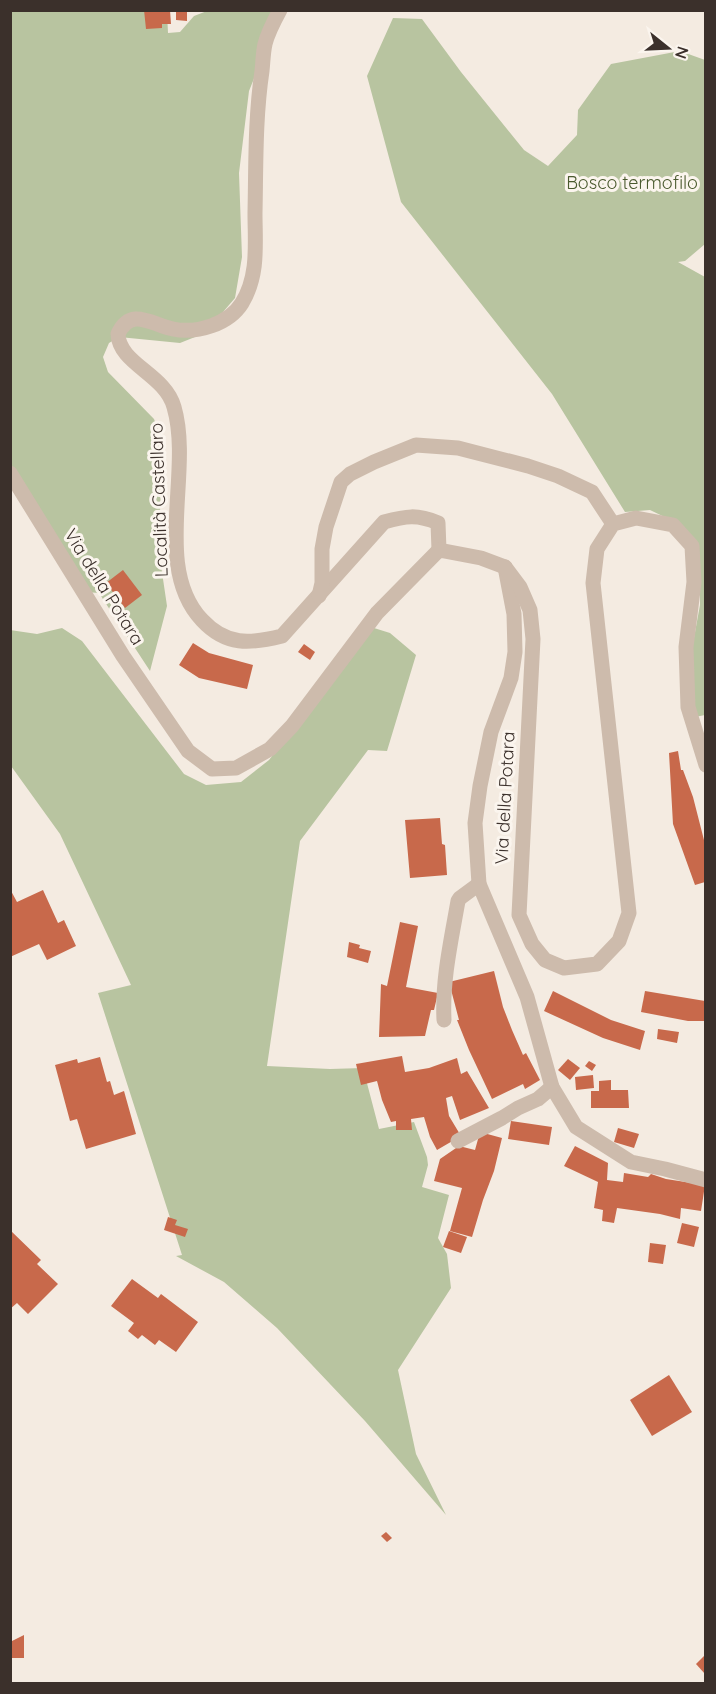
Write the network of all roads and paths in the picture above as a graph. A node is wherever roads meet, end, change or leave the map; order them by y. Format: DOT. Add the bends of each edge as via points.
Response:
graph roads {
  1 [pos="280,10"];
  2 [pos="10,473"];
  3 [pos="613,524"];
  4 [pos="439,550"];
  5 [pos="505,567"];
  6 [pos="319,597"];
  7 [pos="705,765"];
  8 [pos="479,884"];
  9 [pos="444,1020"];
  10 [pos="552,1087"];
  11 [pos="458,1141"];
  12 [pos="705,1180"];
  1 -- 6 [label="street, Località Castellaro" via="265,45 257,107 255,273 242,303 225,320 190,330 131,319 121,327 118,343 168,391 175,409 180,436 177,552 182,588 197,615 224,637 240,642 258,641 282,636"];
  2 -- 4 [label="street, Via della Potara" via="123,656 188,751 212,769 236,768 270,748 292,726 377,613"];
  3 -- 5 [label="street, Via della Potara" via="597,549 593,583 629,913 619,941 597,964 564,968 545,960 532,944 519,915 533,639 530,610"];
  3 -- 6 [label="street" via="592,492 558,476 458,448 416,446 374,462 341,482 326,527"];
  3 -- 7 [label="street" via="636,518 673,525 692,546 694,582 686,647 688,707"];
  4 -- 5 [label="street"];
  4 -- 6 [label="street, Località Castellaro" via="438,524 403,516 384,522"];
  5 -- 8 [label="street" via="514,614 515,652 512,678 491,732 480,786 475,823"];
  8 -- 9 [label="street" via="458,901 445,972"];
  8 -- 10 [label="street" via="527,997"];
  10 -- 11 [label="street" via="538,1099"];
  10 -- 12 [label="street" via="576,1127 631,1162"];
}
